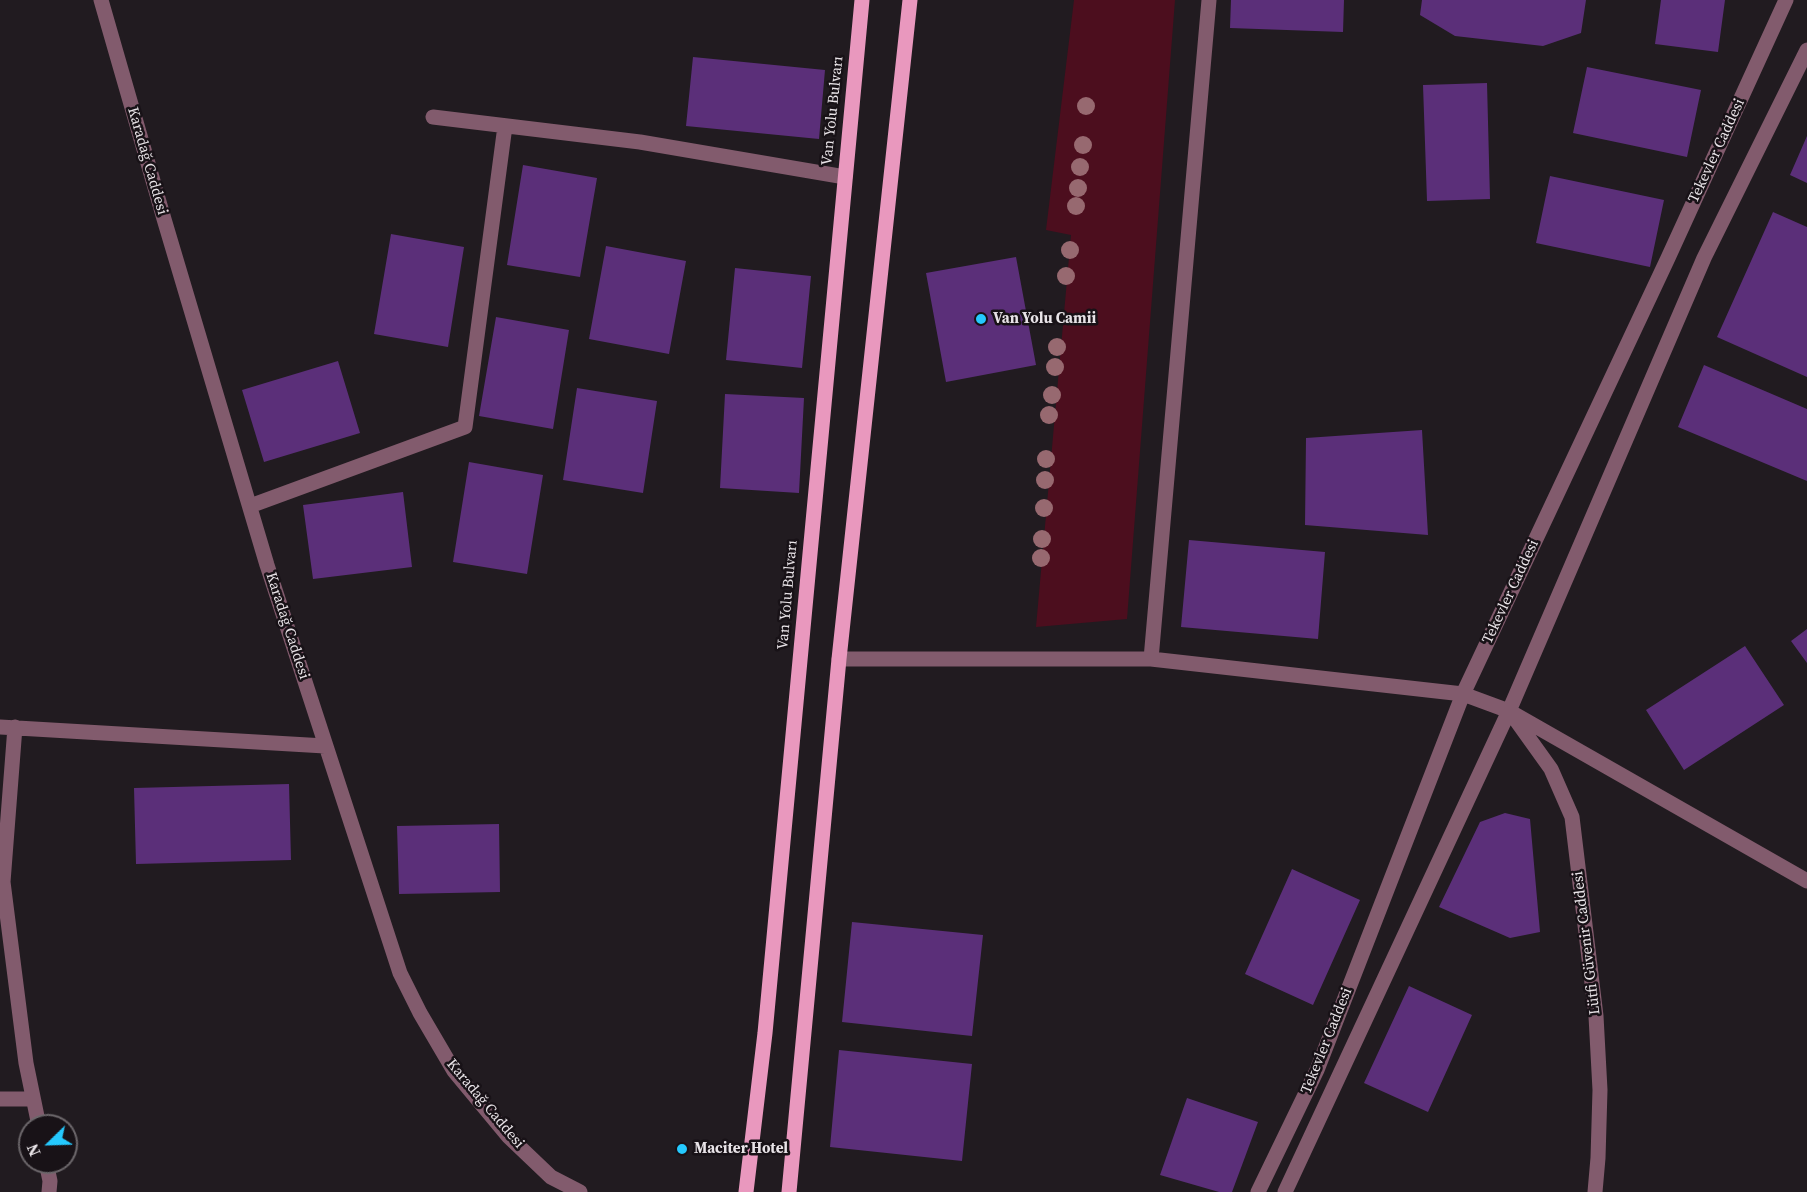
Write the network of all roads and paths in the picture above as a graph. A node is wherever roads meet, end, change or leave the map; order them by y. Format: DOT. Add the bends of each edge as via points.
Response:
graph roads {
  1 [pos="101,0"];
  2 [pos="862,0"];
  3 [pos="910,0"];
  4 [pos="1209,0"];
  5 [pos="1786,0"];
  6 [pos="1807,50"];
  7 [pos="434,117"];
  8 [pos="505,126"];
  9 [pos="845,177"];
  10 [pos="250,506"];
  11 [pos="839,659"];
  12 [pos="1151,659"];
  13 [pos="1463,694"];
  14 [pos="1509,711"];
  15 [pos="7,727"];
  16 [pos="325,746"];
  17 [pos="1807,881"];
  18 [pos="2,882"];
  19 [pos="33,1099"];
  20 [pos="0,1100"];
  21 [pos="36,1114"];
  22 [pos="49,1174"];
  23 [pos="49,1192"];
  24 [pos="580,1192"];
  25 [pos="746,1192"];
  26 [pos="789,1192"];
  27 [pos="1258,1192"];
  28 [pos="1285,1192"];
  29 [pos="1595,1192"];
  1 -- 10 [label="street, Karadağ Caddesi"];
  2 -- 9 [label="main road, Van Yolu Bulvarı"];
  3 -- 11 [label="main road"];
  4 -- 12 [label="street"];
  5 -- 13 [label="street, Tekevler Caddesi"];
  6 -- 14 [label="street" via="1704,258"];
  7 -- 8 [label="street"];
  8 -- 9 [label="street" via="640,142"];
  8 -- 10 [label="street" via="465,427"];
  9 -- 25 [label="main road, Van Yolu Bulvarı" via="765,1033"];
  10 -- 16 [label="street, Karadağ Caddesi"];
  11 -- 12 [label="street"];
  11 -- 26 [label="main road"];
  12 -- 13 [label="street"];
  13 -- 14 [label="street"];
  13 -- 27 [label="street, Tekevler Caddesi" via="1317,1070"];
  14 -- 17 [label="street"];
  14 -- 28 [label="street"];
  14 -- 29 [label="street, Lütfi Güvenir Caddesi" via="1551,769 1572,817 1596,1016 1600,1090"];
  15 -- 16 [label="street"];
  15 -- 18 [label="street"];
  16 -- 24 [label="street, Karadağ Caddesi" via="400,973 420,1013 454,1071 508,1136 551,1177"];
  18 -- 19 [label="street"];
  19 -- 20 [label="street"];
  19 -- 21 [label="street"];
  22 -- 23 [label="street"];
}
